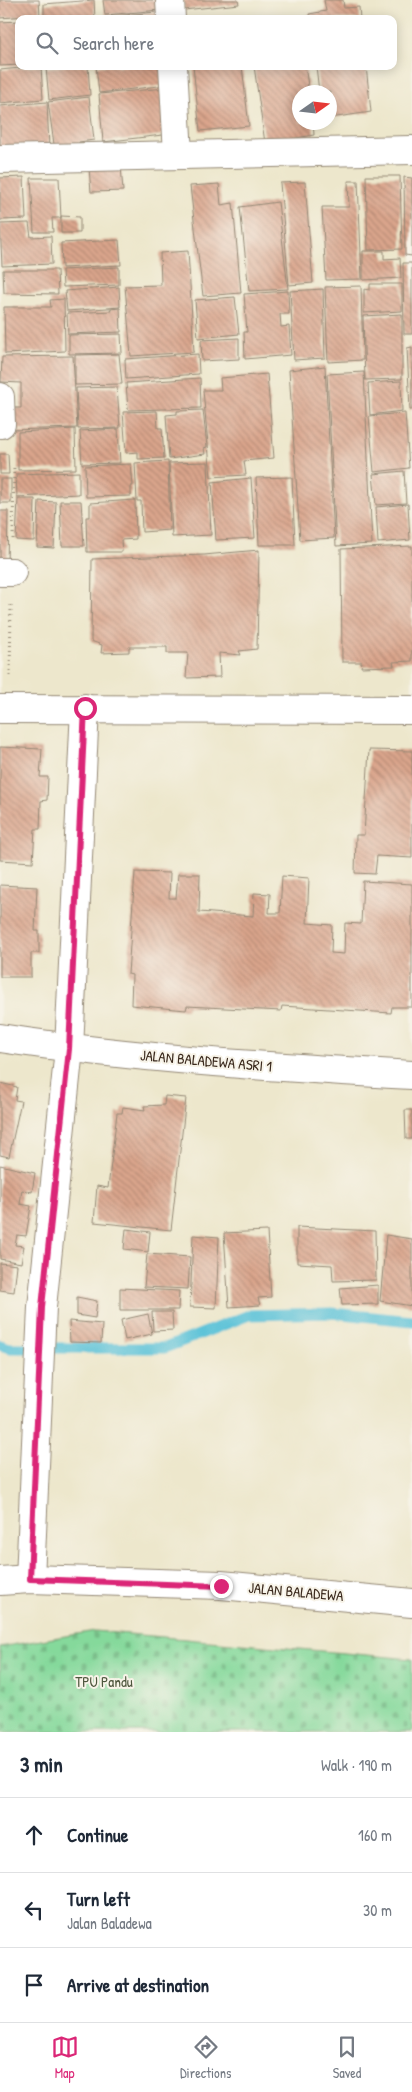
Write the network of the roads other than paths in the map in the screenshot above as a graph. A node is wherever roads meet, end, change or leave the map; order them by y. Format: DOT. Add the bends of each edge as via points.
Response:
graph roads {
  1 [pos="170,0"];
  2 [pos="171,15"];
  3 [pos="173,70"];
  4 [pos="412,150"];
  5 [pos="178,154"];
  6 [pos="0,159"];
  7 [pos="0,397"];
  8 [pos="1,424"];
  9 [pos="85,708"];
  10 [pos="0,709"];
  11 [pos="412,710"];
  12 [pos="0,1038"];
  13 [pos="69,1049"];
  14 [pos="412,1075"];
  15 [pos="30,1579"];
  16 [pos="0,1581"];
  17 [pos="412,1603"];
  1 -- 2 [label="street"];
  3 -- 5 [label="street"];
  4 -- 5 [label="street"];
  5 -- 6 [label="street"];
  7 -- 8 [label="street"];
  9 -- 10 [label="street"];
  9 -- 11 [label="street"];
  9 -- 13 [label="street"];
  12 -- 13 [label="street, JALAN BALADEWA ASRI 1"];
  13 -- 14 [label="street, JALAN BALADEWA ASRI 1"];
  13 -- 15 [label="street" via="42,1307"];
  15 -- 16 [label="street, JALAN BALADEWA"];
  15 -- 17 [label="street, JALAN BALADEWA" via="221,1586"];
}
